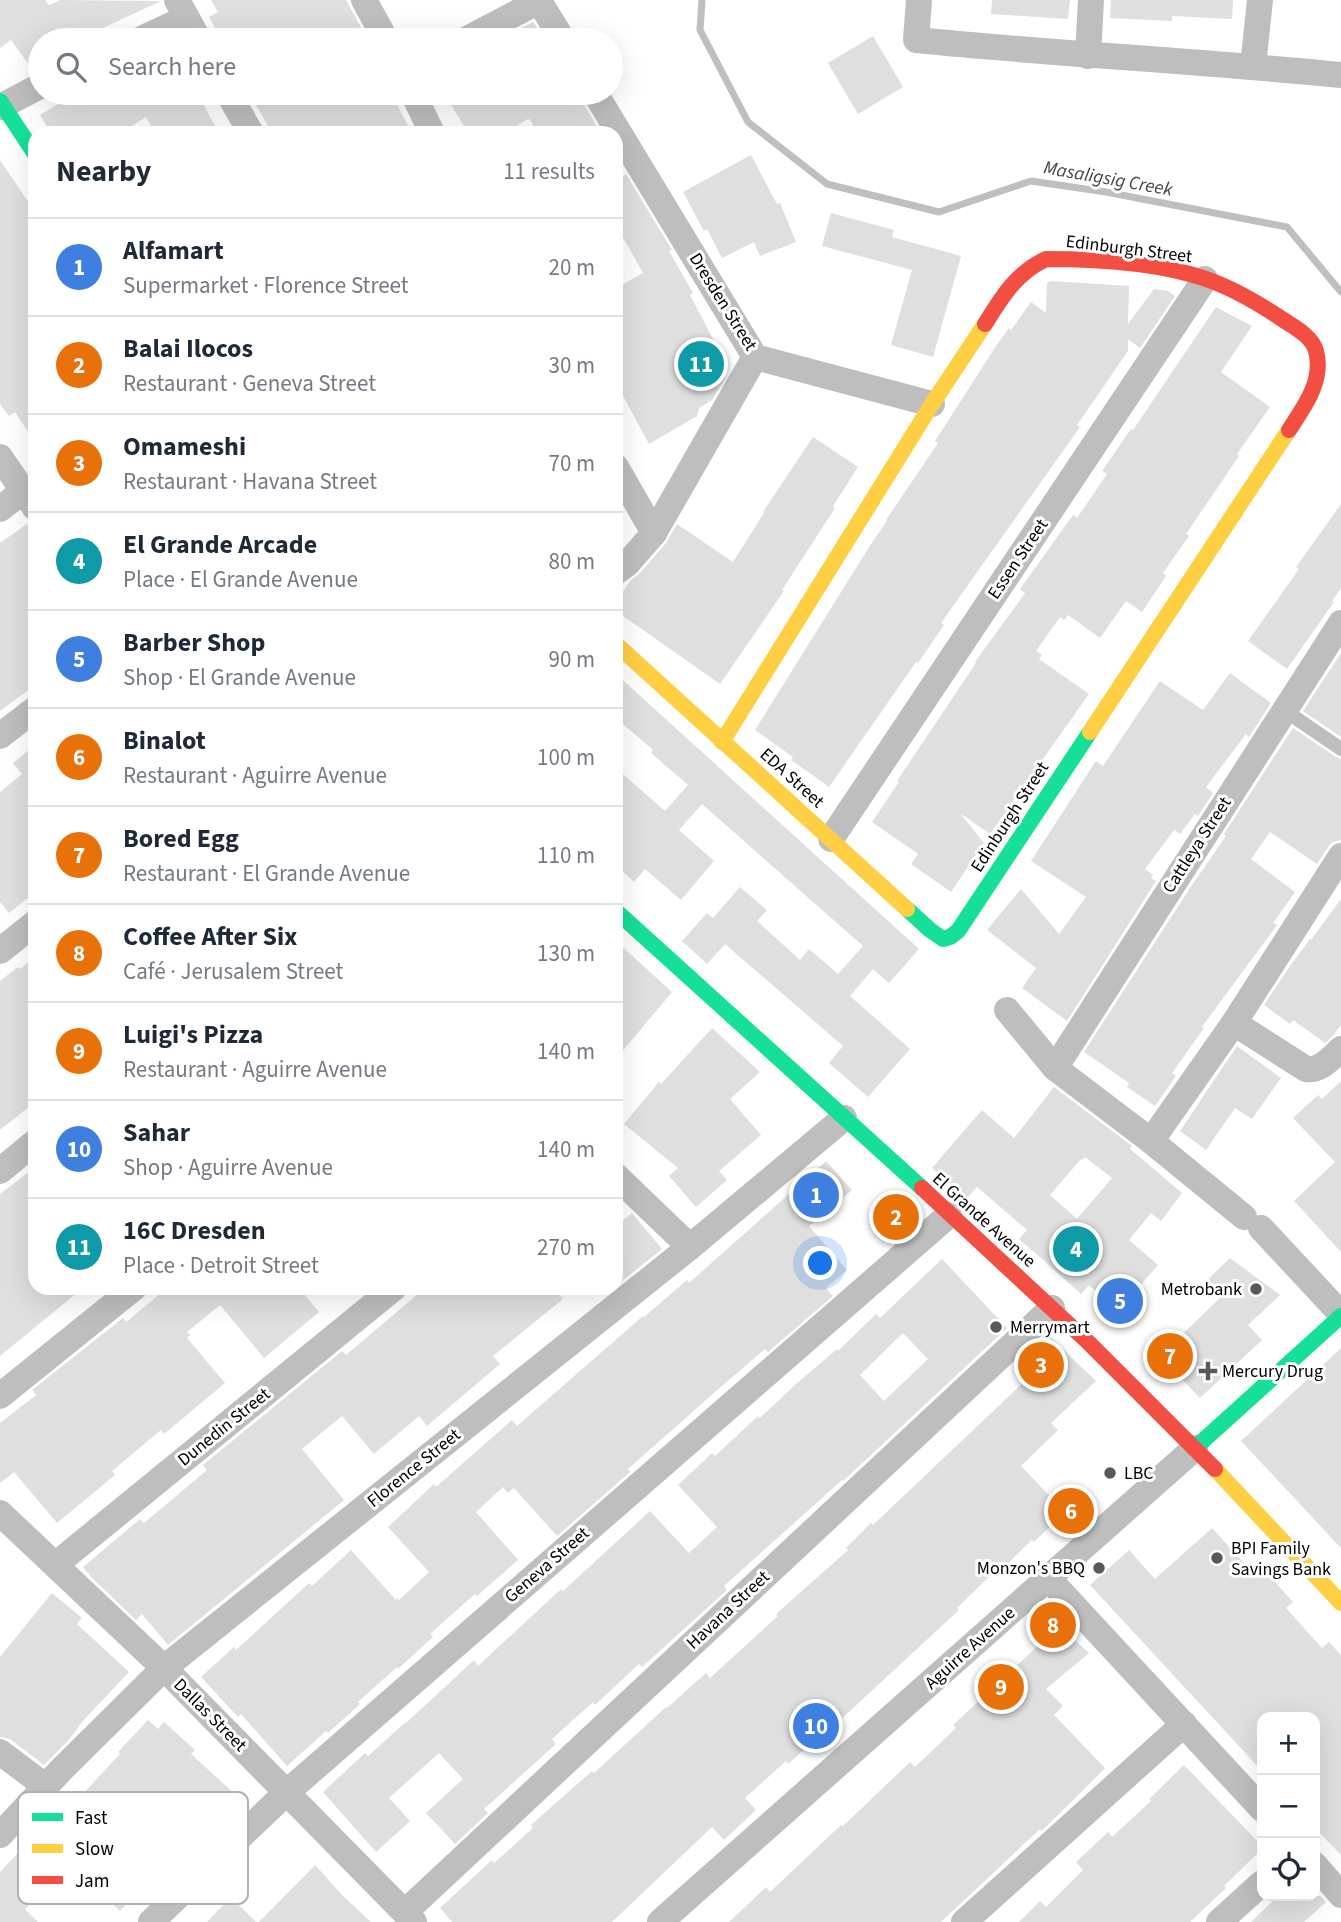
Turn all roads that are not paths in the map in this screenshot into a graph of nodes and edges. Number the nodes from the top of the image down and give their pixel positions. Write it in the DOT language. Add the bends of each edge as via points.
graph roads {
  1 [pos="364,0"];
  2 [pos="540,0"];
  3 [pos="919,0"];
  4 [pos="1091,0"];
  5 [pos="1260,0"];
  6 [pos="187,19"];
  7 [pos="166,28"];
  8 [pos="379,28"];
  9 [pos="488,28"];
  10 [pos="556,28"];
  11 [pos="1088,56"];
  12 [pos="1253,66"];
  13 [pos="1341,75"];
  14 [pos="28,92"];
  15 [pos="1,105"];
  16 [pos="235,105"];
  17 [pos="419,105"];
  18 [pos="602,105"];
  19 [pos="247,126"];
  20 [pos="429,126"];
  21 [pos="615,126"];
  22 [pos="623,139"];
  23 [pos="28,144"];
  24 [pos="1205,279"];
  25 [pos="755,356"];
  26 [pos="932,404"];
  27 [pos="0,457"];
  28 [pos="623,479"];
  29 [pos="28,498"];
  30 [pos="28,499"];
  31 [pos="0,509"];
  32 [pos="654,533"];
  33 [pos="623,567"];
  34 [pos="1341,623"];
  35 [pos="623,650"];
  36 [pos="1284,710"];
  37 [pos="28,714"];
  38 [pos="0,736"];
  39 [pos="722,742"];
  40 [pos="1341,750"];
  41 [pos="831,839"];
  42 [pos="1341,856"];
  43 [pos="623,917"];
  44 [pos="28,929"];
  45 [pos="943,939"];
  46 [pos="0,951"];
  47 [pos="1007,1010"];
  48 [pos="1234,1023"];
  49 [pos="1341,1049"];
  50 [pos="1055,1068"];
  51 [pos="844,1118"];
  52 [pos="1150,1141"];
  53 [pos="28,1148"];
  54 [pos="0,1171"];
  55 [pos="623,1183"];
  56 [pos="949,1215"];
  57 [pos="690,1247"];
  58 [pos="125,1295"];
  59 [pos="385,1295"];
  60 [pos="1052,1308"];
  61 [pos="1341,1315"];
  62 [pos="0,1396"];
  63 [pos="1195,1448"];
  64 [pos="0,1513"];
  65 [pos="55,1565"];
  66 [pos="1048,1578"];
  67 [pos="1341,1603"];
  68 [pos="164,1668"];
  69 [pos="1184,1724"];
  70 [pos="0,1752"];
  71 [pos="45,1786"];
  72 [pos="39,1792"];
  73 [pos="287,1792"];
  74 [pos="1257,1804"];
  75 [pos="18,1815"];
  76 [pos="248,1829"];
  77 [pos="0,1835"];
  78 [pos="1320,1871"];
  79 [pos="1257,1888"];
  80 [pos="1341,1895"];
  81 [pos="170,1904"];
  82 [pos="410,1917"];
  83 [pos="151,1922"];
  84 [pos="660,1922"];
  85 [pos="964,1922"];
  86 [pos="1219,1922"];
  1 -- 8 [label="street"];
  2 -- 9 [label="street"];
  2 -- 10 [label="street"];
  3 -- 11 [label="street" via="916,40"];
  4 -- 11 [label="street"];
  5 -- 12 [label="street"];
  6 -- 7 [label="street"];
  11 -- 12 [label="street"];
  12 -- 13 [label="street"];
  14 -- 15 [label="street"];
  15 -- 23 [label="street"];
  16 -- 19 [label="street"];
  17 -- 20 [label="street"];
  18 -- 21 [label="street, Dresden Street"];
  22 -- 25 [label="street, Dresden Street"];
  24 -- 26 [label="street, Edinburgh Street" via="1163,269 1058,259 1031,265 1008,288"];
  24 -- 41 [label="street, Essen Street"];
  24 -- 45 [label="street, Edinburgh Street" via="1277,315 1314,345 1318,362 1309,400 958,932"];
  25 -- 26 [label="street, Dresden Street"];
  25 -- 32 [label="street"];
  26 -- 39 [label="street, Edinburgh Street"];
  27 -- 29 [label="street"];
  28 -- 32 [label="street"];
  30 -- 31 [label="street"];
  32 -- 33 [label="street"];
  34 -- 36 [label="street, Cattleya Street"];
  35 -- 39 [label="street, EDA Street"];
  36 -- 40 [label="lane"];
  36 -- 50 [label="street, Cattleya Street"];
  37 -- 38 [label="street"];
  39 -- 41 [label="street, EDA Street"];
  41 -- 45 [label="street, EDA Street"];
  42 -- 48 [label="street"];
  43 -- 51 [label="street, El Grande Avenue"];
  44 -- 46 [label="street"];
  47 -- 50 [label="street"];
  48 -- 49 [label="street" via="1306,1069 1321,1067"];
  48 -- 52 [label="street"];
  50 -- 52 [label="street"];
  51 -- 56 [label="street, El Grande Avenue"];
  51 -- 57 [label="street, Florence Street"];
  52 -- 61 [label="street" via="1253,1223"];
  53 -- 54 [label="street"];
  55 -- 57 [label="street"];
  56 -- 60 [label="street, El Grande Avenue"];
  56 -- 73 [label="street, Geneva Street"];
  57 -- 68 [label="street, Florence Street"];
  58 -- 62 [label="street"];
  59 -- 65 [label="street, Dunedin Street"];
  60 -- 63 [label="street, El Grande Avenue"];
  60 -- 82 [label="street, Havana Street"];
  61 -- 63 [label="street, Aguirre Avenue"];
  63 -- 66 [label="street, Aguirre Avenue"];
  63 -- 67 [label="street, El Grande Avenue"];
  64 -- 65 [label="street, Dallas Street"];
  65 -- 68 [label="street, Dallas Street"];
  66 -- 69 [label="street"];
  66 -- 84 [label="street, Aguirre Avenue"];
  68 -- 71 [label="street, Florence Street"];
  68 -- 73 [label="street, Dallas Street"];
  69 -- 74 [label="street"];
  69 -- 85 [label="street"];
  70 -- 71 [label="street"];
  71 -- 72 [label="street, Florence Street"];
  73 -- 76 [label="street, Geneva Street"];
  73 -- 82 [label="street, Dallas Street"];
  75 -- 77 [label="street, Florence Street"];
  78 -- 80 [label="street"];
  79 -- 86 [label="street"];
  81 -- 83 [label="street, Geneva Street"];
}
